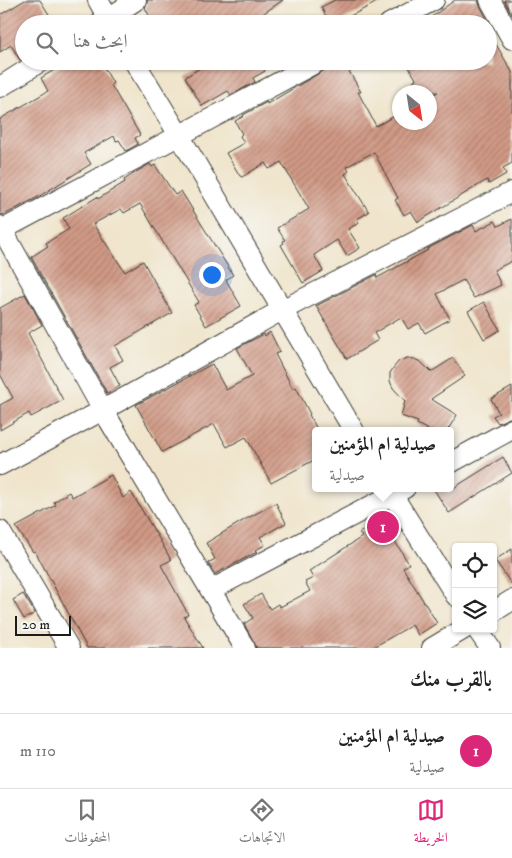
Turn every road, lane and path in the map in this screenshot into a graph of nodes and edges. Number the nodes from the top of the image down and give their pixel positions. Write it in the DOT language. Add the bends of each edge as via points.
graph roads {
  1 [pos="98,0"];
  2 [pos="136,0"];
  3 [pos="434,0"];
  4 [pos="490,0"];
  5 [pos="104,15"];
  6 [pos="116,15"];
  7 [pos="406,15"];
  8 [pos="512,39"];
  9 [pos="27,70"];
  10 [pos="139,70"];
  11 [pos="301,70"];
  12 [pos="0,87"];
  13 [pos="179,135"];
  14 [pos="512,192"];
  15 [pos="1,229"];
  16 [pos="282,310"];
  17 [pos="104,410"];
  18 [pos="352,427"];
  19 [pos="512,428"];
  20 [pos="454,461"];
  21 [pos="0,465"];
  22 [pos="393,492"];
  23 [pos="396,492"];
  24 [pos="0,531"];
  25 [pos="452,589"];
  26 [pos="211,590"];
  27 [pos="512,600"];
  28 [pos="497,609"];
  29 [pos="457,633"];
  30 [pos="480,633"];
  31 [pos="68,648"];
  32 [pos="244,648"];
  33 [pos="432,648"];
  34 [pos="490,648"];
  1 -- 5 [label="street"];
  2 -- 6 [label="street"];
  3 -- 7 [label="street"];
  4 -- 8 [label="street"];
  9 -- 12 [label="street"];
  10 -- 13 [label="street"];
  11 -- 13 [label="street"];
  13 -- 15 [label="street"];
  13 -- 16 [label="street"];
  14 -- 16 [label="street"];
  15 -- 17 [label="street"];
  16 -- 17 [label="street"];
  16 -- 18 [label="street"];
  17 -- 21 [label="street"];
  17 -- 26 [label="street"];
  19 -- 20 [label="street"];
  22 -- 26 [label="street"];
  23 -- 25 [label="street"];
  24 -- 31 [label="street"];
  26 -- 32 [label="street"];
  27 -- 28 [label="street"];
  29 -- 33 [label="street"];
  30 -- 34 [label="street"];
}
